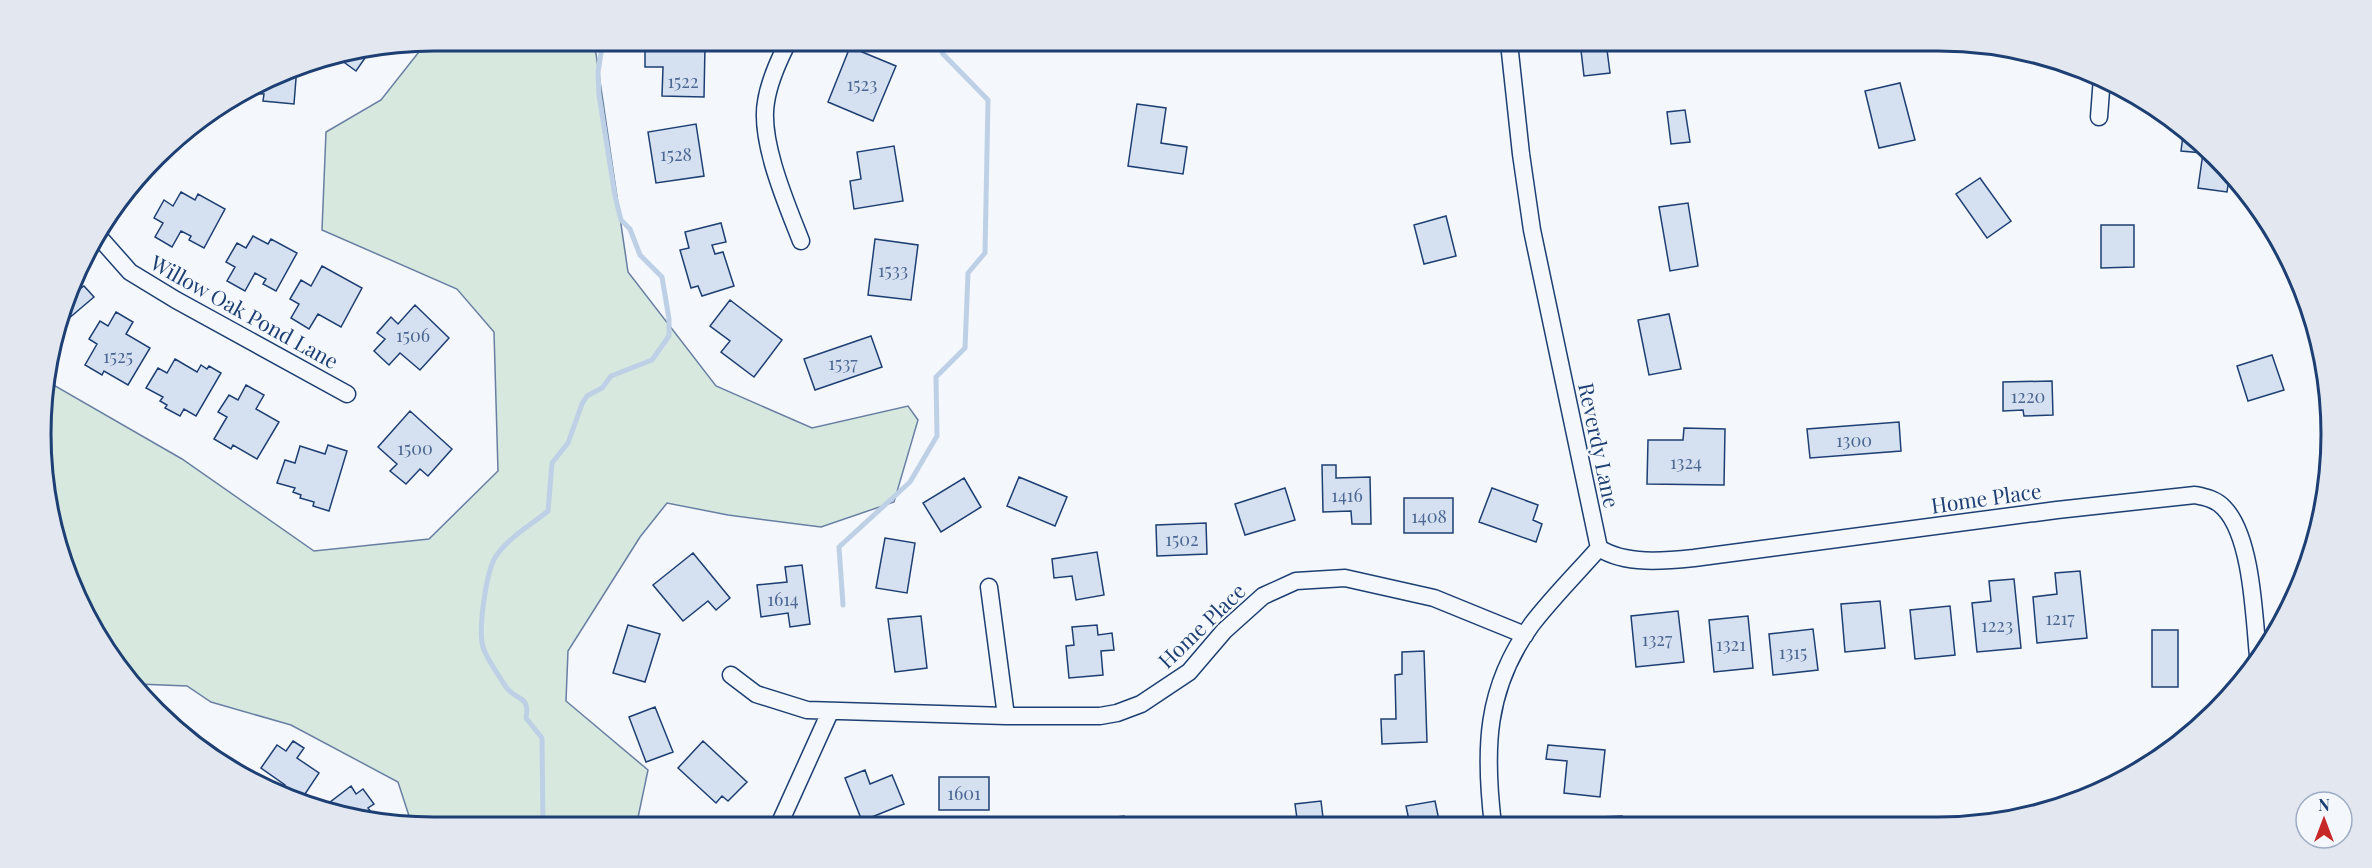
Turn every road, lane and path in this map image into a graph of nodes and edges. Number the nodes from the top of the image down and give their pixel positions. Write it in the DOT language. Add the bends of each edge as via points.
graph roads {
  1 [pos="784,51"];
  2 [pos="1510,51"];
  3 [pos="2101,87"];
  4 [pos="2099,117"];
  5 [pos="103,241"];
  6 [pos="801,241"];
  7 [pos="347,394"];
  8 [pos="1599,548"];
  9 [pos="989,587"];
  10 [pos="1525,635"];
  11 [pos="2257,646"];
  12 [pos="731,675"];
  13 [pos="830,712"];
  14 [pos="1006,716"];
  15 [pos="783,817"];
  16 [pos="1492,817"];
  1 -- 6 [label="street" via="765,104 766,133"];
  2 -- 8 [label="street, Reverdy Lane" via="1532,230"];
  3 -- 4 [label="street"];
  5 -- 7 [label="street, Willow Oak Pond Lane" via="130,272"];
  8 -- 10 [label="street"];
  8 -- 11 [label="street, Home Place" via="1641,560 1694,558 2195,495 2224,508 2241,537"];
  9 -- 14 [label="street"];
  10 -- 14 [label="street, Home Place" via="1434,597 1346,578 1296,581 1263,596 1224,631 1189,672 1141,704 1100,716"];
  10 -- 16 [label="street" via="1500,684 1490,718"];
  12 -- 13 [label="street, Home Place" via="756,694 791,706"];
  13 -- 14 [label="street, Home Place"];
  13 -- 15 [label="street"];
}
